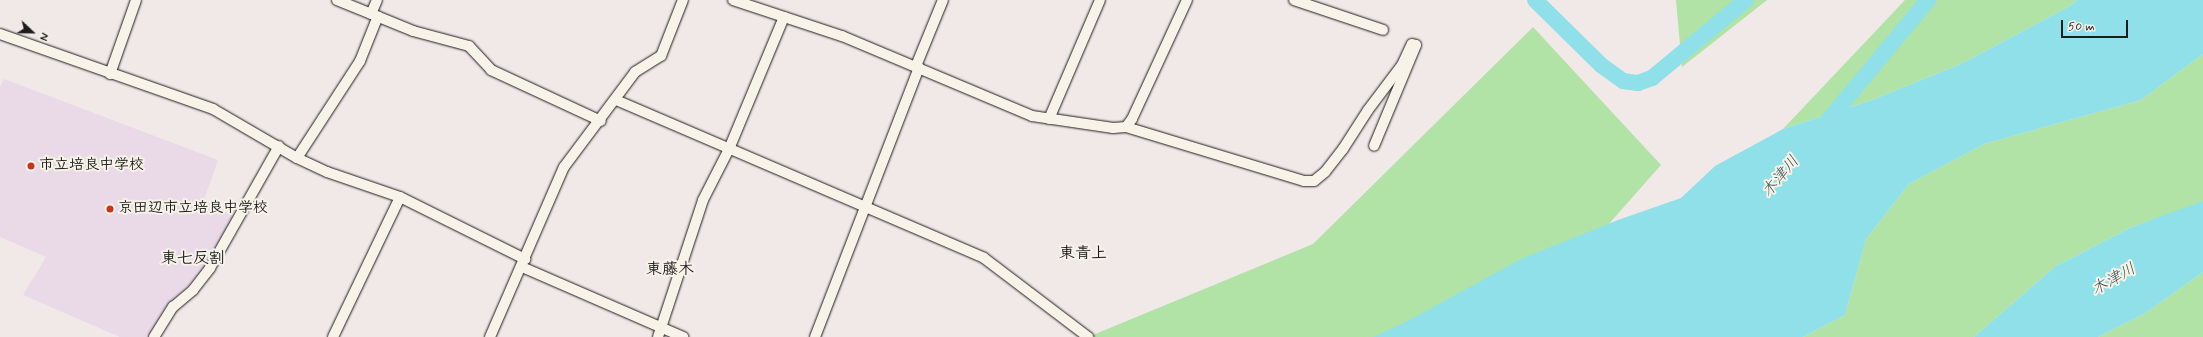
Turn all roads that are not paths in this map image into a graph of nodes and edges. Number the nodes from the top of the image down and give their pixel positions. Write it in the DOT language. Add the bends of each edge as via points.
graph roads {
  1 [pos="136,0"];
  2 [pos="337,0"];
  3 [pos="377,0"];
  4 [pos="684,0"];
  5 [pos="733,0"];
  6 [pos="943,0"];
  7 [pos="1100,0"];
  8 [pos="1187,0"];
  9 [pos="1294,0"];
  10 [pos="374,15"];
  11 [pos="784,17"];
  12 [pos="1383,30"];
  13 [pos="0,34"];
  14 [pos="918,67"];
  15 [pos="110,74"];
  16 [pos="616,100"];
  17 [pos="1049,119"];
  18 [pos="601,121"];
  19 [pos="1126,127"];
  20 [pos="279,146"];
  21 [pos="1374,146"];
  22 [pos="728,149"];
  23 [pos="297,158"];
  24 [pos="400,197"];
  25 [pos="866,207"];
  26 [pos="524,263"];
  27 [pos="659,333"];
  28 [pos="154,337"];
  29 [pos="333,337"];
  30 [pos="490,337"];
  31 [pos="683,337"];
  32 [pos="815,337"];
  33 [pos="1088,337"];
  1 -- 15 [label="street"];
  2 -- 10 [label="street"];
  3 -- 10 [label="street"];
  4 -- 16 [label="street" via="661,56 635,72"];
  5 -- 11 [label="street"];
  6 -- 14 [label="street"];
  7 -- 17 [label="street"];
  8 -- 19 [label="street" via="1160,61"];
  9 -- 12 [label="street"];
  10 -- 18 [label="street" via="413,31 469,46 491,70"];
  10 -- 23 [label="street" via="360,61"];
  11 -- 14 [label="street" via="842,36"];
  11 -- 22 [label="street"];
  13 -- 15 [label="street"];
  14 -- 17 [label="street" via="1032,116"];
  14 -- 25 [label="street"];
  15 -- 20 [label="street" via="213,109"];
  16 -- 18 [label="street"];
  16 -- 22 [label="street"];
  17 -- 19 [label="street" via="1113,128"];
  18 -- 26 [label="street" via="564,167"];
  19 -- 21 [label="street" via="1304,181 1314,181 1325,172 1343,149 1402,65 1412,44 1416,45"];
  20 -- 23 [label="street"];
  20 -- 28 [label="street" via="210,268 193,290 173,307"];
  22 -- 25 [label="street"];
  22 -- 27 [label="street" via="703,200"];
  23 -- 24 [label="street" via="328,172"];
  24 -- 26 [label="street"];
  24 -- 29 [label="street"];
  25 -- 32 [label="street"];
  25 -- 33 [label="street" via="984,258"];
  26 -- 27 [label="street"];
  26 -- 30 [label="street"];
  27 -- 31 [label="street"];
}
